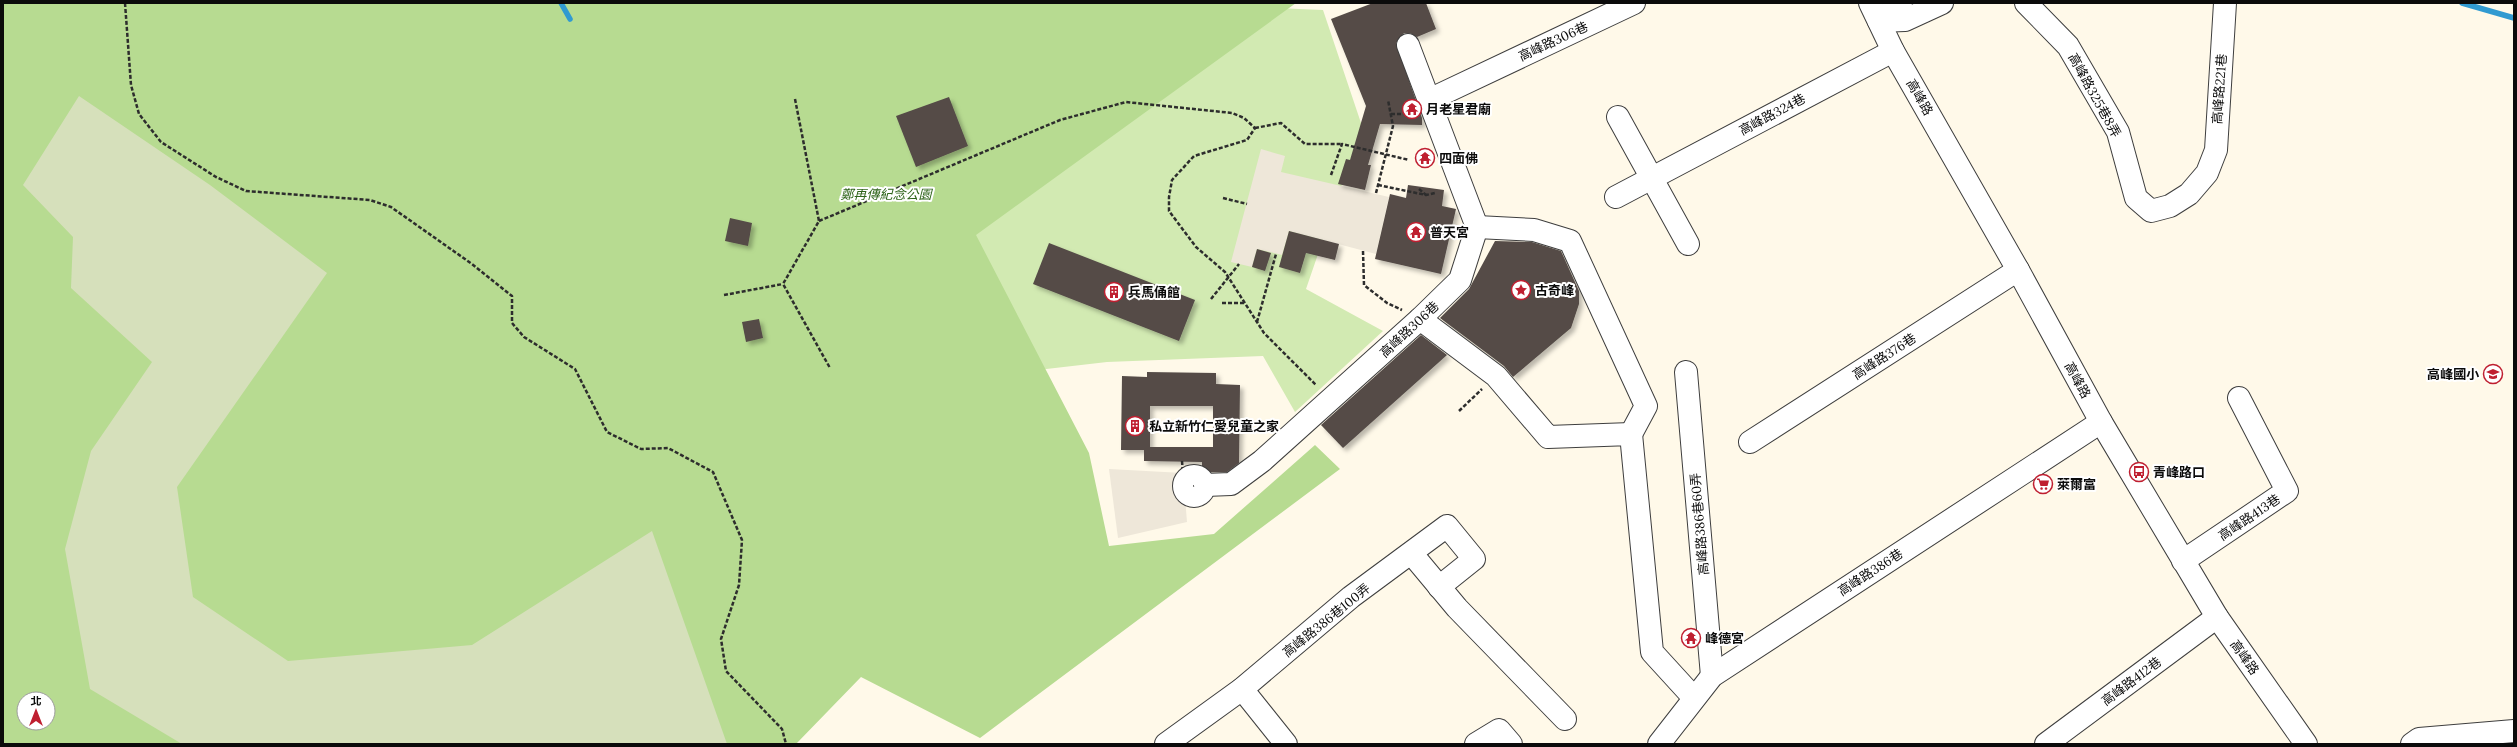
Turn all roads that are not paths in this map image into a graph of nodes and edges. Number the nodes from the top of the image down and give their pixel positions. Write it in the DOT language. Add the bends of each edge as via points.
graph roads {
  1 [pos="1634,3"];
  2 [pos="1901,3"];
  3 [pos="1942,3"];
  4 [pos="2225,3"];
  5 [pos="2027,5"];
  6 [pos="1875,12"];
  7 [pos="1408,45"];
  8 [pos="1893,50"];
  9 [pos="1429,100"];
  10 [pos="1618,117"];
  11 [pos="2207,173"];
  12 [pos="1652,178"];
  13 [pos="1616,197"];
  14 [pos="1477,228"];
  15 [pos="1688,244"];
  16 [pos="2018,270"];
  17 [pos="1420,319"];
  18 [pos="1686,372"];
  19 [pos="2239,398"];
  20 [pos="2101,422"];
  21 [pos="1631,434"];
  22 [pos="1750,442"];
  23 [pos="1194,486"];
  24 [pos="1412,554"];
  25 [pos="2183,561"];
  26 [pos="1439,587"];
  27 [pos="2217,617"];
  28 [pos="1712,676"];
  29 [pos="1242,689"];
  30 [pos="1694,698"];
  31 [pos="1565,719"];
  32 [pos="2514,731"];
  33 [pos="2300,742"];
  34 [pos="1166,744"];
  35 [pos="1286,744"];
  36 [pos="1476,744"];
  37 [pos="1511,744"];
  38 [pos="1659,744"];
  39 [pos="2046,744"];
  40 [pos="2412,744"];
  1 -- 9 [label="street, 高峰路306巷"];
  2 -- 6 [label="street"];
  3 -- 6 [label="street" via="1905,20"];
  4 -- 11 [label="street, 高峰路221巷" via="2216,150"];
  5 -- 11 [label="street, 高峰路325巷8弄" via="2068,46 2118,132 2136,198 2151,211 2170,206 2189,194"];
  6 -- 8 [label="street, 高峰路"];
  7 -- 9 [label="street"];
  8 -- 12 [label="street, 高峰路324巷"];
  8 -- 16 [label="street, 高峰路"];
  9 -- 14 [label="street"];
  10 -- 12 [label="street"];
  12 -- 13 [label="street, 高峰路324巷"];
  12 -- 15 [label="street"];
  14 -- 17 [label="street, 高峰路306巷" via="1460,280"];
  14 -- 21 [label="street" via="1534,230 1570,241 1646,406"];
  16 -- 20 [label="street, 高峰路"];
  16 -- 22 [label="street, 高峰路376巷"];
  17 -- 21 [label="street" via="1496,376 1548,437"];
  17 -- 23 [label="street, 高峰路306巷" via="1262,461 1232,484"];
  18 -- 28 [label="street, 高峰路386巷60弄"];
  19 -- 25 [label="street, 高峰路413巷" via="2287,491"];
  20 -- 25 [label="street, 高峰路"];
  20 -- 28 [label="street, 高峰路386巷"];
  21 -- 30 [label="street" via="1652,652"];
  24 -- 26 [label="street"];
  24 -- 26 [label="street, 高峰路386巷100弄" via="1447,526 1474,559"];
  24 -- 29 [label="street, 高峰路386巷100弄" via="1351,597"];
  25 -- 27 [label="street, 高峰路"];
  26 -- 31 [label="street"];
  27 -- 33 [label="street, 高峰路"];
  27 -- 39 [label="street, 高峰路412巷"];
  28 -- 30 [label="street, 高峰路386巷"];
  29 -- 34 [label="street, 高峰路386巷100弄"];
  29 -- 35 [label="street"];
  30 -- 38 [label="street, 高峰路386巷"];
  32 -- 40 [label="street" via="2419,740"];
  36 -- 37 [label="street" via="1499,730"];
}
